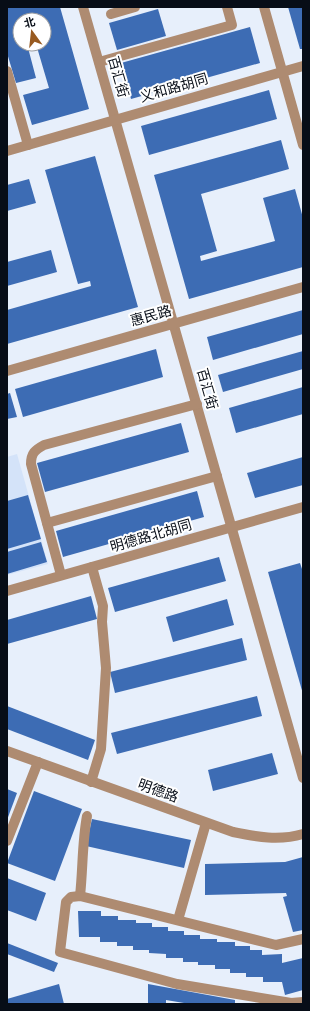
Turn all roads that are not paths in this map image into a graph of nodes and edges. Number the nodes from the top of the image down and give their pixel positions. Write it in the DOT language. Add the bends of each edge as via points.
graph roads {
  1 [pos="84,7"];
  2 [pos="135,7"];
  3 [pos="227,7"];
  4 [pos="264,7"];
  5 [pos="111,14"];
  6 [pos="100,62"];
  7 [pos="303,66"];
  8 [pos="7,71"];
  9 [pos="282,72"];
  10 [pos="116,120"];
  11 [pos="28,145"];
  12 [pos="303,145"];
  13 [pos="7,151"];
  14 [pos="303,287"];
  15 [pos="175,324"];
  16 [pos="7,371"];
  17 [pos="197,404"];
  18 [pos="217,476"];
  19 [pos="303,508"];
  20 [pos="47,523"];
  21 [pos="232,528"];
  22 [pos="92,567"];
  23 [pos="61,575"];
  24 [pos="7,591"];
  25 [pos="7,751"];
  26 [pos="38,762"];
  27 [pos="303,778"];
  28 [pos="91,782"];
  29 [pos="87,816"];
  30 [pos="206,822"];
  31 [pos="303,834"];
  32 [pos="7,841"];
  33 [pos="80,896"];
  34 [pos="178,920"];
  35 [pos="303,939"];
  36 [pos="303,1002"];
  37 [pos="290,1004"];
  1 -- 6 [label="street, 百汇街"];
  2 -- 5 [label="street"];
  3 -- 6 [label="street" via="232,25"];
  4 -- 9 [label="street"];
  6 -- 10 [label="street, 百汇街"];
  7 -- 9 [label="street, 义和路胡同"];
  8 -- 11 [label="street"];
  9 -- 10 [label="street, 义和路胡同"];
  9 -- 12 [label="street"];
  10 -- 11 [label="street, 义和路胡同"];
  10 -- 15 [label="street, 百汇街"];
  11 -- 13 [label="street, 义和路胡同"];
  14 -- 15 [label="street, 惠民路"];
  15 -- 16 [label="street, 惠民路"];
  15 -- 17 [label="street, 百汇街"];
  17 -- 18 [label="street, 百汇街"];
  17 -- 20 [label="street" via="35,449 31,456 31,464"];
  18 -- 20 [label="street"];
  18 -- 21 [label="street, 百汇街"];
  19 -- 21 [label="street, 明德路北胡同"];
  20 -- 23 [label="street"];
  21 -- 22 [label="street, 明德路北胡同"];
  21 -- 27 [label="street, 百汇街"];
  22 -- 23 [label="street, 明德路北胡同"];
  22 -- 28 [label="street" via="103,606 106,668 101,749"];
  23 -- 24 [label="street, 明德路北胡同"];
  25 -- 26 [label="street, 明德路"];
  26 -- 28 [label="street, 明德路"];
  26 -- 32 [label="street"];
  28 -- 30 [label="street, 明德路"];
  29 -- 33 [label="street" via="82,842 84,860"];
  30 -- 31 [label="street, 明德路" via="233,832 258,837 276,838"];
  30 -- 34 [label="street"];
  33 -- 34 [label="street"];
  33 -- 37 [label="street" via="71,897 66,902 60,952 178,984"];
  34 -- 35 [label="street" via="276,945"];
  36 -- 37 [label="street"];
}
